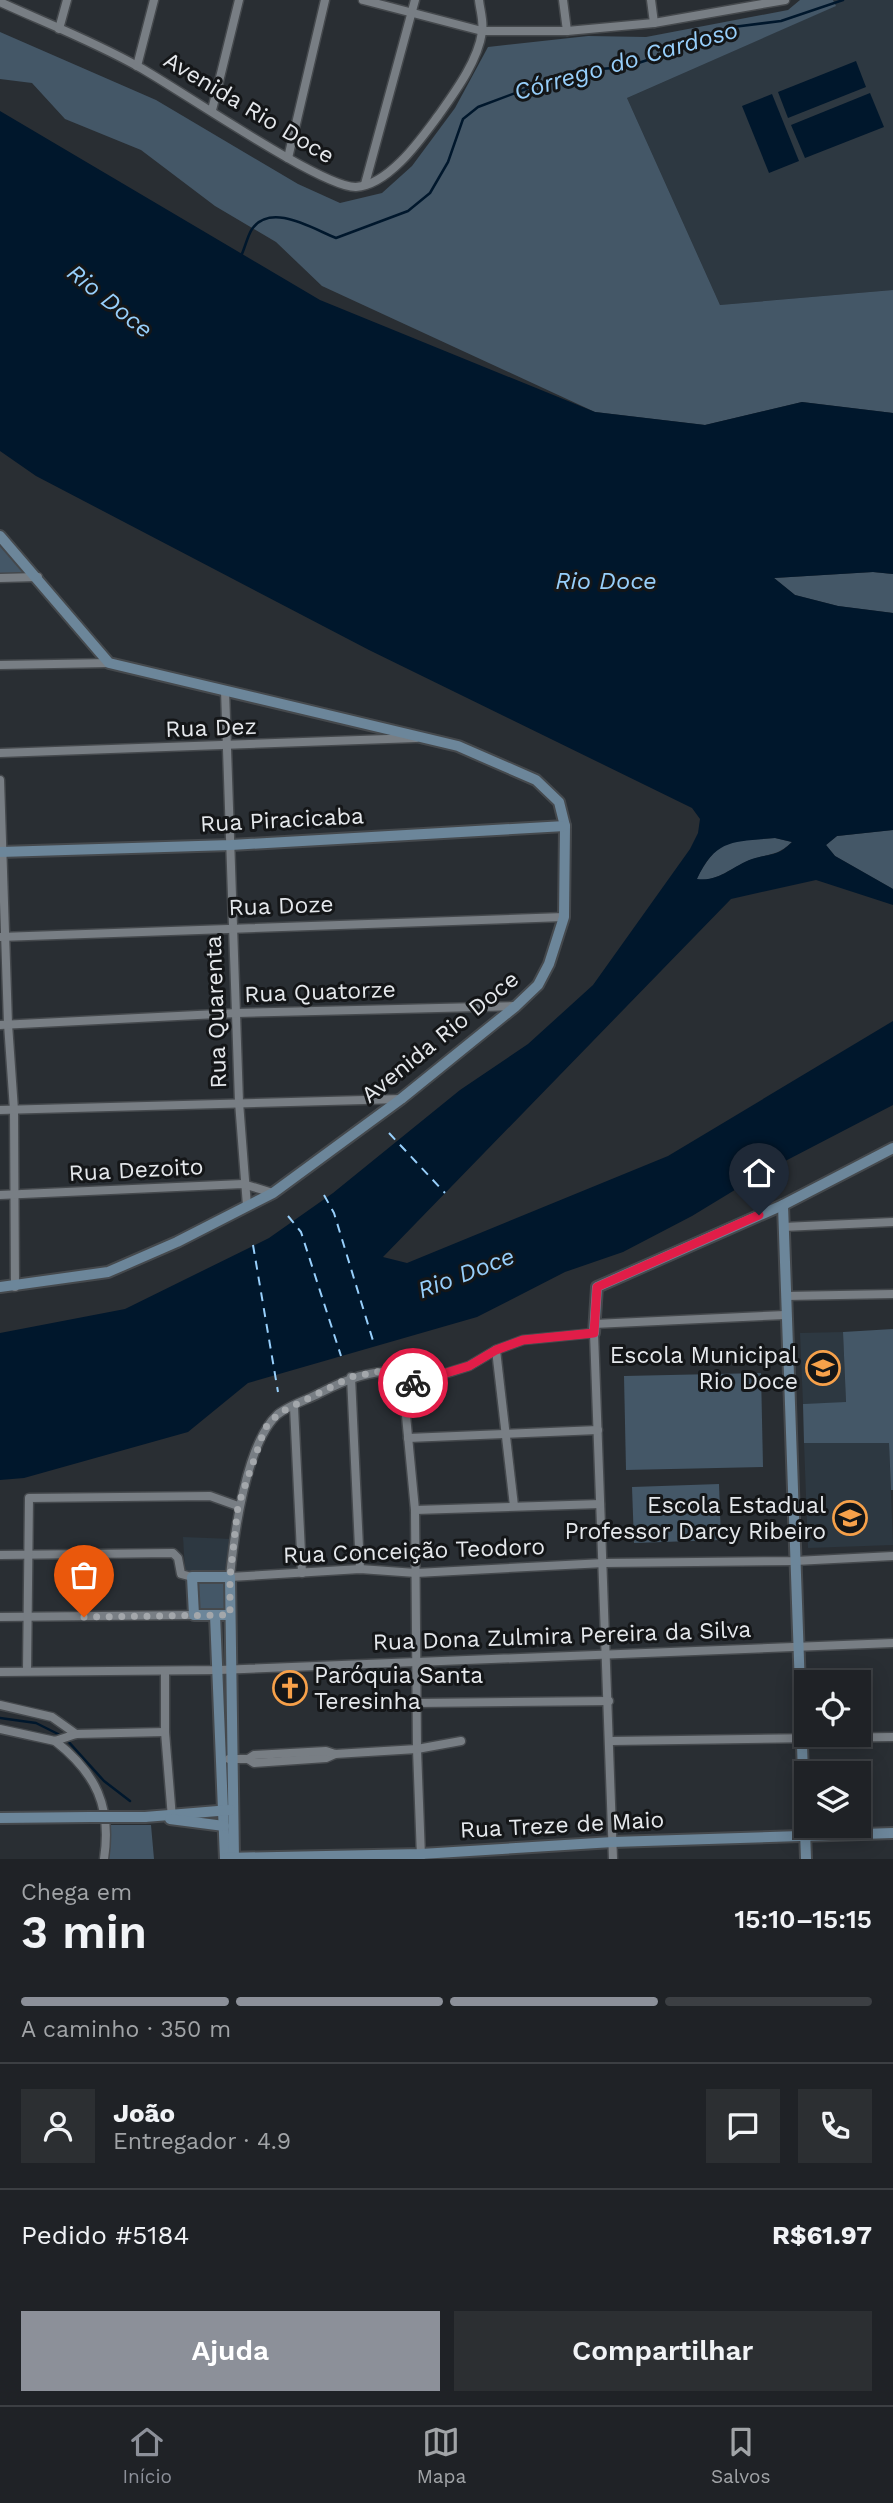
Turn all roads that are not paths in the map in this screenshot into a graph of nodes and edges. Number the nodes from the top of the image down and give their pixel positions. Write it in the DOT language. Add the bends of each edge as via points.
graph roads {
  1 [pos="67,0"];
  2 [pos="154,0"];
  3 [pos="239,0"];
  4 [pos="325,0"];
  5 [pos="363,0"];
  6 [pos="415,0"];
  7 [pos="479,0"];
  8 [pos="563,0"];
  9 [pos="651,0"];
  10 [pos="732,0"];
  11 [pos="785,0"];
  12 [pos="0,2"];
  13 [pos="411,12"];
  14 [pos="734,12"];
  15 [pos="654,23"];
  16 [pos="59,29"];
  17 [pos="482,31"];
  18 [pos="567,31"];
  19 [pos="137,66"];
  20 [pos="212,110"];
  21 [pos="288,158"];
  22 [pos="365,184"];
  23 [pos="0,536"];
  24 [pos="38,577"];
  25 [pos="0,578"];
  26 [pos="109,663"];
  27 [pos="0,665"];
  28 [pos="225,690"];
  29 [pos="422,738"];
  30 [pos="228,747"];
  31 [pos="0,753"];
  32 [pos="0,780"];
  33 [pos="565,826"];
  34 [pos="231,845"];
  35 [pos="2,852"];
  36 [pos="564,917"];
  37 [pos="232,927"];
  38 [pos="2,937"];
  39 [pos="516,1006"];
  40 [pos="237,1013"];
  41 [pos="4,1024"];
  42 [pos="401,1099"];
  43 [pos="239,1102"];
  44 [pos="0,1110"];
  45 [pos="14,1110"];
  46 [pos="893,1148"];
  47 [pos="243,1184"];
  48 [pos="273,1193"];
  49 [pos="0,1195"];
  50 [pos="16,1195"];
  51 [pos="783,1205"];
  52 [pos="247,1206"];
  53 [pos="893,1222"];
  54 [pos="783,1227"];
  55 [pos="0,1287"];
  56 [pos="15,1287"];
  57 [pos="893,1294"];
  58 [pos="786,1296"];
  59 [pos="785,1315"];
  60 [pos="594,1328"];
  61 [pos="496,1350"];
  62 [pos="401,1371"];
  63 [pos="412,1372"];
  64 [pos="440,1374"];
  65 [pos="351,1377"];
  66 [pos="406,1384"];
  67 [pos="295,1407"];
  68 [pos="598,1430"];
  69 [pos="504,1432"];
  70 [pos="408,1437"];
  71 [pos="600,1504"];
  72 [pos="238,1506"];
  73 [pos="514,1507"];
  74 [pos="415,1510"];
  75 [pos="0,1555"];
  76 [pos="27,1555"];
  77 [pos="893,1556"];
  78 [pos="795,1561"];
  79 [pos="604,1563"];
  80 [pos="360,1569"];
  81 [pos="302,1573"];
  82 [pos="416,1573"];
  83 [pos="192,1577"];
  84 [pos="230,1577"];
  85 [pos="194,1615"];
  86 [pos="215,1615"];
  87 [pos="230,1615"];
  88 [pos="0,1617"];
  89 [pos="29,1618"];
  90 [pos="893,1643"];
  91 [pos="799,1648"];
  92 [pos="605,1654"];
  93 [pos="415,1660"];
  94 [pos="232,1669"];
  95 [pos="219,1670"];
  96 [pos="800,1670"];
  97 [pos="0,1671"];
  98 [pos="27,1671"];
  99 [pos="165,1671"];
  100 [pos="609,1701"];
  101 [pos="417,1703"];
  102 [pos="0,1705"];
  103 [pos="0,1729"];
  104 [pos="165,1732"];
  105 [pos="76,1734"];
  106 [pos="794,1737"];
  107 [pos="871,1737"];
  108 [pos="893,1737"];
  109 [pos="55,1741"];
  110 [pos="461,1741"];
  111 [pos="612,1741"];
  112 [pos="417,1749"];
  113 [pos="221,1759"];
  114 [pos="234,1759"];
  115 [pos="228,1811"];
  116 [pos="168,1817"];
  117 [pos="0,1818"];
  118 [pos="224,1826"];
  119 [pos="893,1833"];
  120 [pos="871,1834"];
  121 [pos="794,1836"];
  122 [pos="806,1838"];
  123 [pos="612,1842"];
  124 [pos="421,1856"];
  125 [pos="230,1858"];
  126 [pos="104,1859"];
  127 [pos="613,1859"];
  128 [pos="806,1859"];
  1 -- 16 [label="street"];
  2 -- 19 [label="street"];
  3 -- 20 [label="street"];
  4 -- 21 [label="street"];
  5 -- 13 [label="street"];
  6 -- 13 [label="street"];
  7 -- 17 [label="street"];
  8 -- 18 [label="street"];
  9 -- 15 [label="street"];
  10 -- 14 [label="street"];
  11 -- 14 [label="street"];
  12 -- 16 [label="street, Avenida Rio Doce"];
  13 -- 17 [label="street"];
  13 -- 22 [label="street"];
  14 -- 15 [label="street"];
  15 -- 18 [label="street"];
  16 -- 19 [label="street, Avenida Rio Doce"];
  17 -- 18 [label="street"];
  17 -- 22 [label="street" via="474,58 416,147 385,174"];
  19 -- 20 [label="street, Avenida Rio Doce"];
  20 -- 21 [label="street, Avenida Rio Doce"];
  21 -- 22 [label="street, Avenida Rio Doce" via="330,181 356,187"];
  23 -- 24 [label="street"];
  24 -- 25 [label="street"];
  24 -- 26 [label="street"];
  26 -- 27 [label="street"];
  26 -- 28 [label="street, Avenida Rio Doce"];
  28 -- 29 [label="street, Avenida Rio Doce"];
  28 -- 30 [label="street, Rua Quarenta"];
  29 -- 30 [label="street, Rua Dez"];
  29 -- 33 [label="street, Avenida Rio Doce" via="458,746 537,780 559,802"];
  30 -- 31 [label="street, Rua Dez"];
  30 -- 34 [label="street, Rua Quarenta"];
  32 -- 35 [label="street"];
  33 -- 34 [label="street, Rua Piracicaba"];
  33 -- 36 [label="street, Avenida Rio Doce"];
  34 -- 35 [label="street, Rua Piracicaba"];
  34 -- 37 [label="street, Rua Quarenta"];
  35 -- 38 [label="street"];
  36 -- 37 [label="street, Rua Doze"];
  36 -- 39 [label="street, Avenida Rio Doce" via="538,985"];
  37 -- 38 [label="street, Rua Doze"];
  37 -- 40 [label="street, Rua Quarenta"];
  38 -- 41 [label="street"];
  39 -- 40 [label="street, Rua Quatorze"];
  39 -- 42 [label="street, Avenida Rio Doce"];
  40 -- 41 [label="street, Rua Quatorze"];
  40 -- 43 [label="street, Rua Quarenta"];
  41 -- 45 [label="street"];
  42 -- 43 [label="street"];
  42 -- 48 [label="street, Avenida Rio Doce"];
  43 -- 45 [label="street"];
  43 -- 47 [label="street, Rua Quarenta"];
  44 -- 45 [label="street"];
  45 -- 50 [label="street"];
  46 -- 51 [label="street"];
  47 -- 48 [label="street, Rua Dezoito"];
  47 -- 50 [label="street, Rua Dezoito"];
  47 -- 52 [label="street, Rua Quarenta"];
  48 -- 52 [label="street, Avenida Rio Doce"];
  49 -- 50 [label="street, Rua Dezoito"];
  50 -- 56 [label="street"];
  51 -- 54 [label="street"];
  51 -- 60 [label="street" via="597,1287"];
  52 -- 56 [label="street, Avenida Rio Doce" via="108,1272"];
  53 -- 54 [label="street"];
  54 -- 58 [label="street"];
  55 -- 56 [label="street, Avenida Rio Doce"];
  57 -- 58 [label="street"];
  58 -- 59 [label="street"];
  59 -- 60 [label="street"];
  59 -- 78 [label="street"];
  60 -- 61 [label="street" via="523,1340"];
  60 -- 68 [label="street"];
  61 -- 64 [label="street" via="469,1366"];
  61 -- 69 [label="street"];
  62 -- 63 [label="street"];
  62 -- 65 [label="street"];
  62 -- 66 [label="street" via="399,1380"];
  63 -- 64 [label="street"];
  63 -- 66 [label="street" via="413,1381"];
  64 -- 66 [label="street"];
  65 -- 67 [label="street"];
  65 -- 80 [label="street"];
  66 -- 70 [label="street"];
  67 -- 72 [label="street" via="279,1413 265,1428"];
  67 -- 81 [label="street"];
  68 -- 69 [label="street"];
  68 -- 71 [label="street"];
  69 -- 70 [label="street"];
  69 -- 73 [label="street"];
  70 -- 74 [label="street"];
  71 -- 73 [label="street"];
  71 -- 79 [label="street"];
  72 -- 76 [label="street" via="210,1496 29,1498"];
  72 -- 84 [label="street"];
  73 -- 74 [label="street"];
  74 -- 82 [label="street"];
  75 -- 76 [label="street"];
  76 -- 83 [label="street" via="173,1553 181,1574"];
  76 -- 89 [label="street"];
  77 -- 78 [label="street, Rua Conceição Teodoro"];
  78 -- 79 [label="street, Rua Conceição Teodoro"];
  78 -- 91 [label="street"];
  79 -- 82 [label="street, Rua Conceição Teodoro"];
  79 -- 92 [label="street"];
  80 -- 81 [label="street, Rua Conceição Teodoro"];
  80 -- 82 [label="street, Rua Conceição Teodoro"];
  81 -- 84 [label="street, Rua Conceição Teodoro"];
  82 -- 93 [label="street"];
  83 -- 84 [label="street"];
  83 -- 85 [label="street"];
  84 -- 87 [label="street"];
  85 -- 86 [label="street"];
  85 -- 89 [label="street"];
  86 -- 87 [label="street"];
  86 -- 95 [label="street"];
  87 -- 94 [label="street"];
  88 -- 89 [label="street"];
  89 -- 98 [label="street"];
  90 -- 91 [label="street, Rua Dona Zulmira Pereira da Silva"];
  91 -- 92 [label="street, Rua Dona Zulmira Pereira da Silva"];
  91 -- 96 [label="street"];
  92 -- 93 [label="street, Rua Dona Zulmira Pereira da Silva"];
  92 -- 100 [label="street"];
  93 -- 94 [label="street, Rua Dona Zulmira Pereira da Silva"];
  93 -- 101 [label="street"];
  94 -- 95 [label="street, Rua Dona Zulmira Pereira da Silva"];
  94 -- 114 [label="street"];
  95 -- 99 [label="street, Rua Dona Zulmira Pereira da Silva"];
  95 -- 113 [label="street"];
  97 -- 98 [label="street, Rua Dona Zulmira Pereira da Silva"];
  98 -- 99 [label="street, Rua Dona Zulmira Pereira da Silva"];
  99 -- 104 [label="street"];
  100 -- 101 [label="street"];
  100 -- 111 [label="street"];
  101 -- 112 [label="street"];
  102 -- 105 [label="street" via="52,1717"];
  103 -- 109 [label="street"];
  104 -- 105 [label="street"];
  104 -- 116 [label="street"];
  105 -- 109 [label="street"];
  106 -- 111 [label="street"];
  107 -- 108 [label="street"];
  109 -- 126 [label="street" via="77,1758 100,1797 105,1813"];
  110 -- 112 [label="street"];
  111 -- 123 [label="street"];
  112 -- 114 [label="street" via="254,1763"];
  112 -- 124 [label="street"];
  113 -- 114 [label="street"];
  113 -- 115 [label="street"];
  114 -- 115 [label="street"];
  115 -- 116 [label="street"];
  115 -- 118 [label="street"];
  115 -- 125 [label="street"];
  116 -- 117 [label="street, bridge"];
  116 -- 118 [label="street"];
  118 -- 125 [label="street"];
  119 -- 120 [label="street, Rua Treze de Maio"];
  121 -- 123 [label="street, Rua Treze de Maio"];
  122 -- 128 [label="street"];
  123 -- 124 [label="street, Rua Treze de Maio"];
  123 -- 127 [label="street"];
  124 -- 125 [label="street, Rua Treze de Maio"];
}
